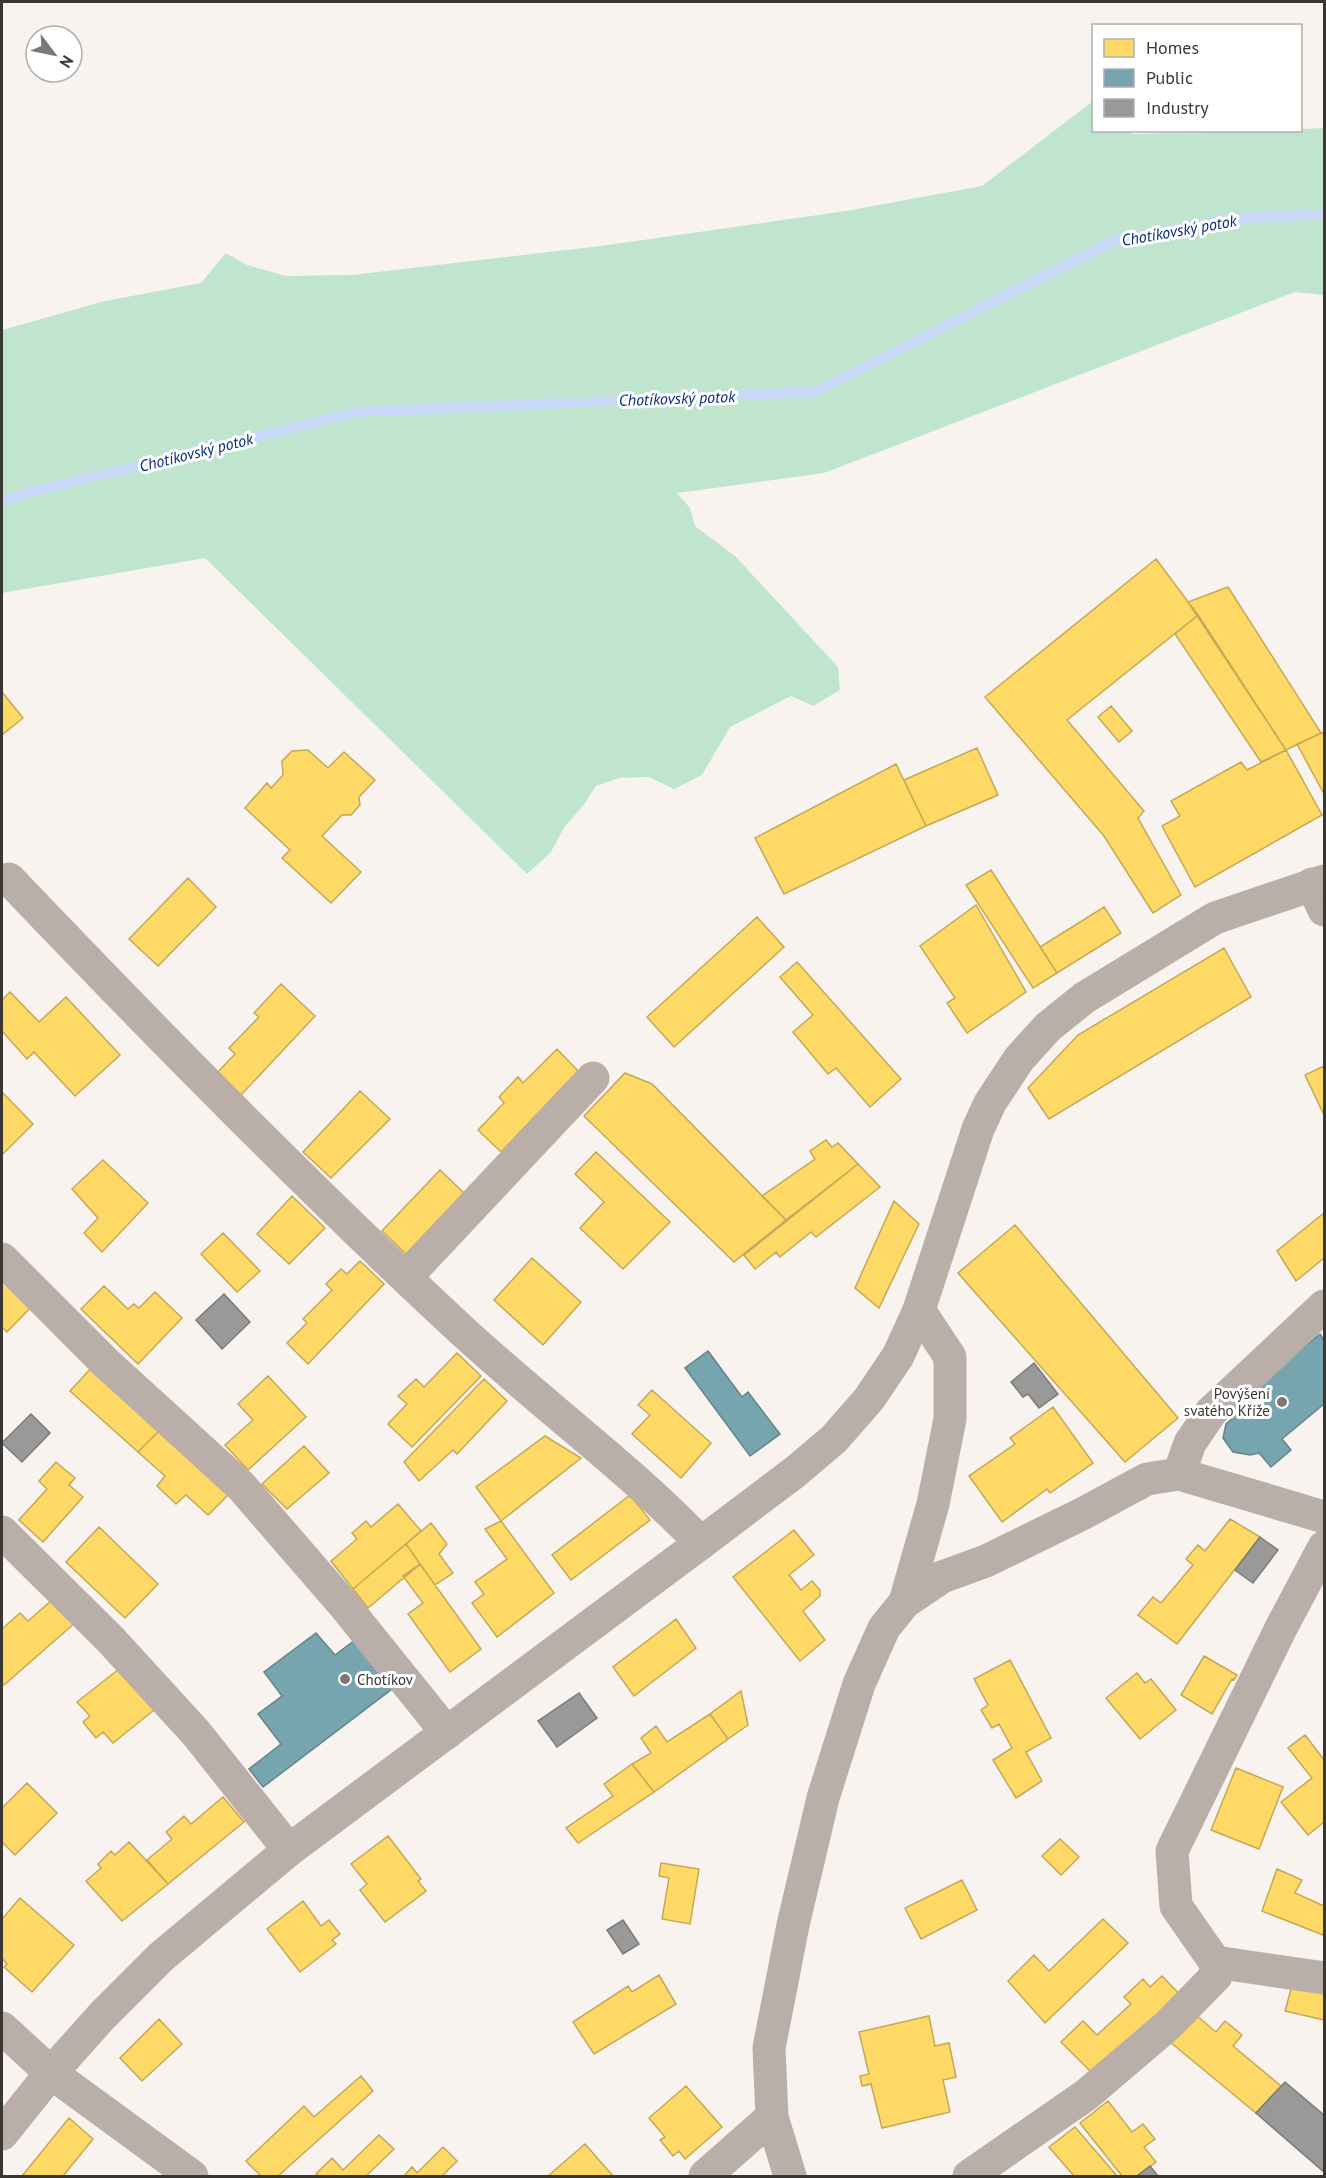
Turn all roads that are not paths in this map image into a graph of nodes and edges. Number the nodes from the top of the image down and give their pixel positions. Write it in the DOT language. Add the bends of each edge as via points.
graph roads {
  1 [pos="9,879"];
  2 [pos="1320,891"];
  3 [pos="593,1078"];
  4 [pos="2,1259"];
  5 [pos="406,1277"];
  6 [pos="1324,1305"];
  7 [pos="919,1310"];
  8 [pos="1179,1474"];
  9 [pos="1324,1517"];
  10 [pos="2,1532"];
  11 [pos="701,1543"];
  12 [pos="1324,1547"];
  13 [pos="904,1602"];
  14 [pos="447,1733"];
  15 [pos="289,1850"];
  16 [pos="1215,1962"];
  17 [pos="1324,1978"];
  18 [pos="2,2028"];
  19 [pos="51,2073"];
  20 [pos="772,2117"];
  21 [pos="2,2134"];
  22 [pos="192,2176"];
  23 [pos="705,2176"];
  24 [pos="790,2176"];
  25 [pos="969,2176"];
  1 -- 5 [label="street" via="247,1125"];
  2 -- 7 [label="street" via="1215,918 1084,998 1048,1027 1019,1059 990,1102"];
  3 -- 5 [label="street"];
  4 -- 14 [label="street" via="106,1363 241,1486"];
  5 -- 11 [label="street" via="457,1327 669,1509"];
  6 -- 8 [label="street" via="1211,1413 1191,1443"];
  7 -- 11 [label="street" via="898,1356 869,1400 834,1439"];
  7 -- 13 [label="street" via="950,1357 950,1419 933,1504"];
  8 -- 9 [label="street"];
  8 -- 13 [label="street" via="1147,1479 1050,1530 942,1577"];
  10 -- 15 [label="street" via="110,1639 196,1733"];
  11 -- 14 [label="street"];
  12 -- 16 [label="street" via="1172,1851 1176,1906"];
  13 -- 20 [label="street" via="884,1628 859,1684 823,1798 769,2048"];
  14 -- 15 [label="street"];
  15 -- 19 [label="street" via="161,1957"];
  16 -- 17 [label="street"];
  16 -- 25 [label="street" via="1216,1976 1167,2026 1086,2095"];
  18 -- 19 [label="street"];
  19 -- 21 [label="street"];
  19 -- 22 [label="street"];
  20 -- 23 [label="street"];
  20 -- 24 [label="street"];
}
